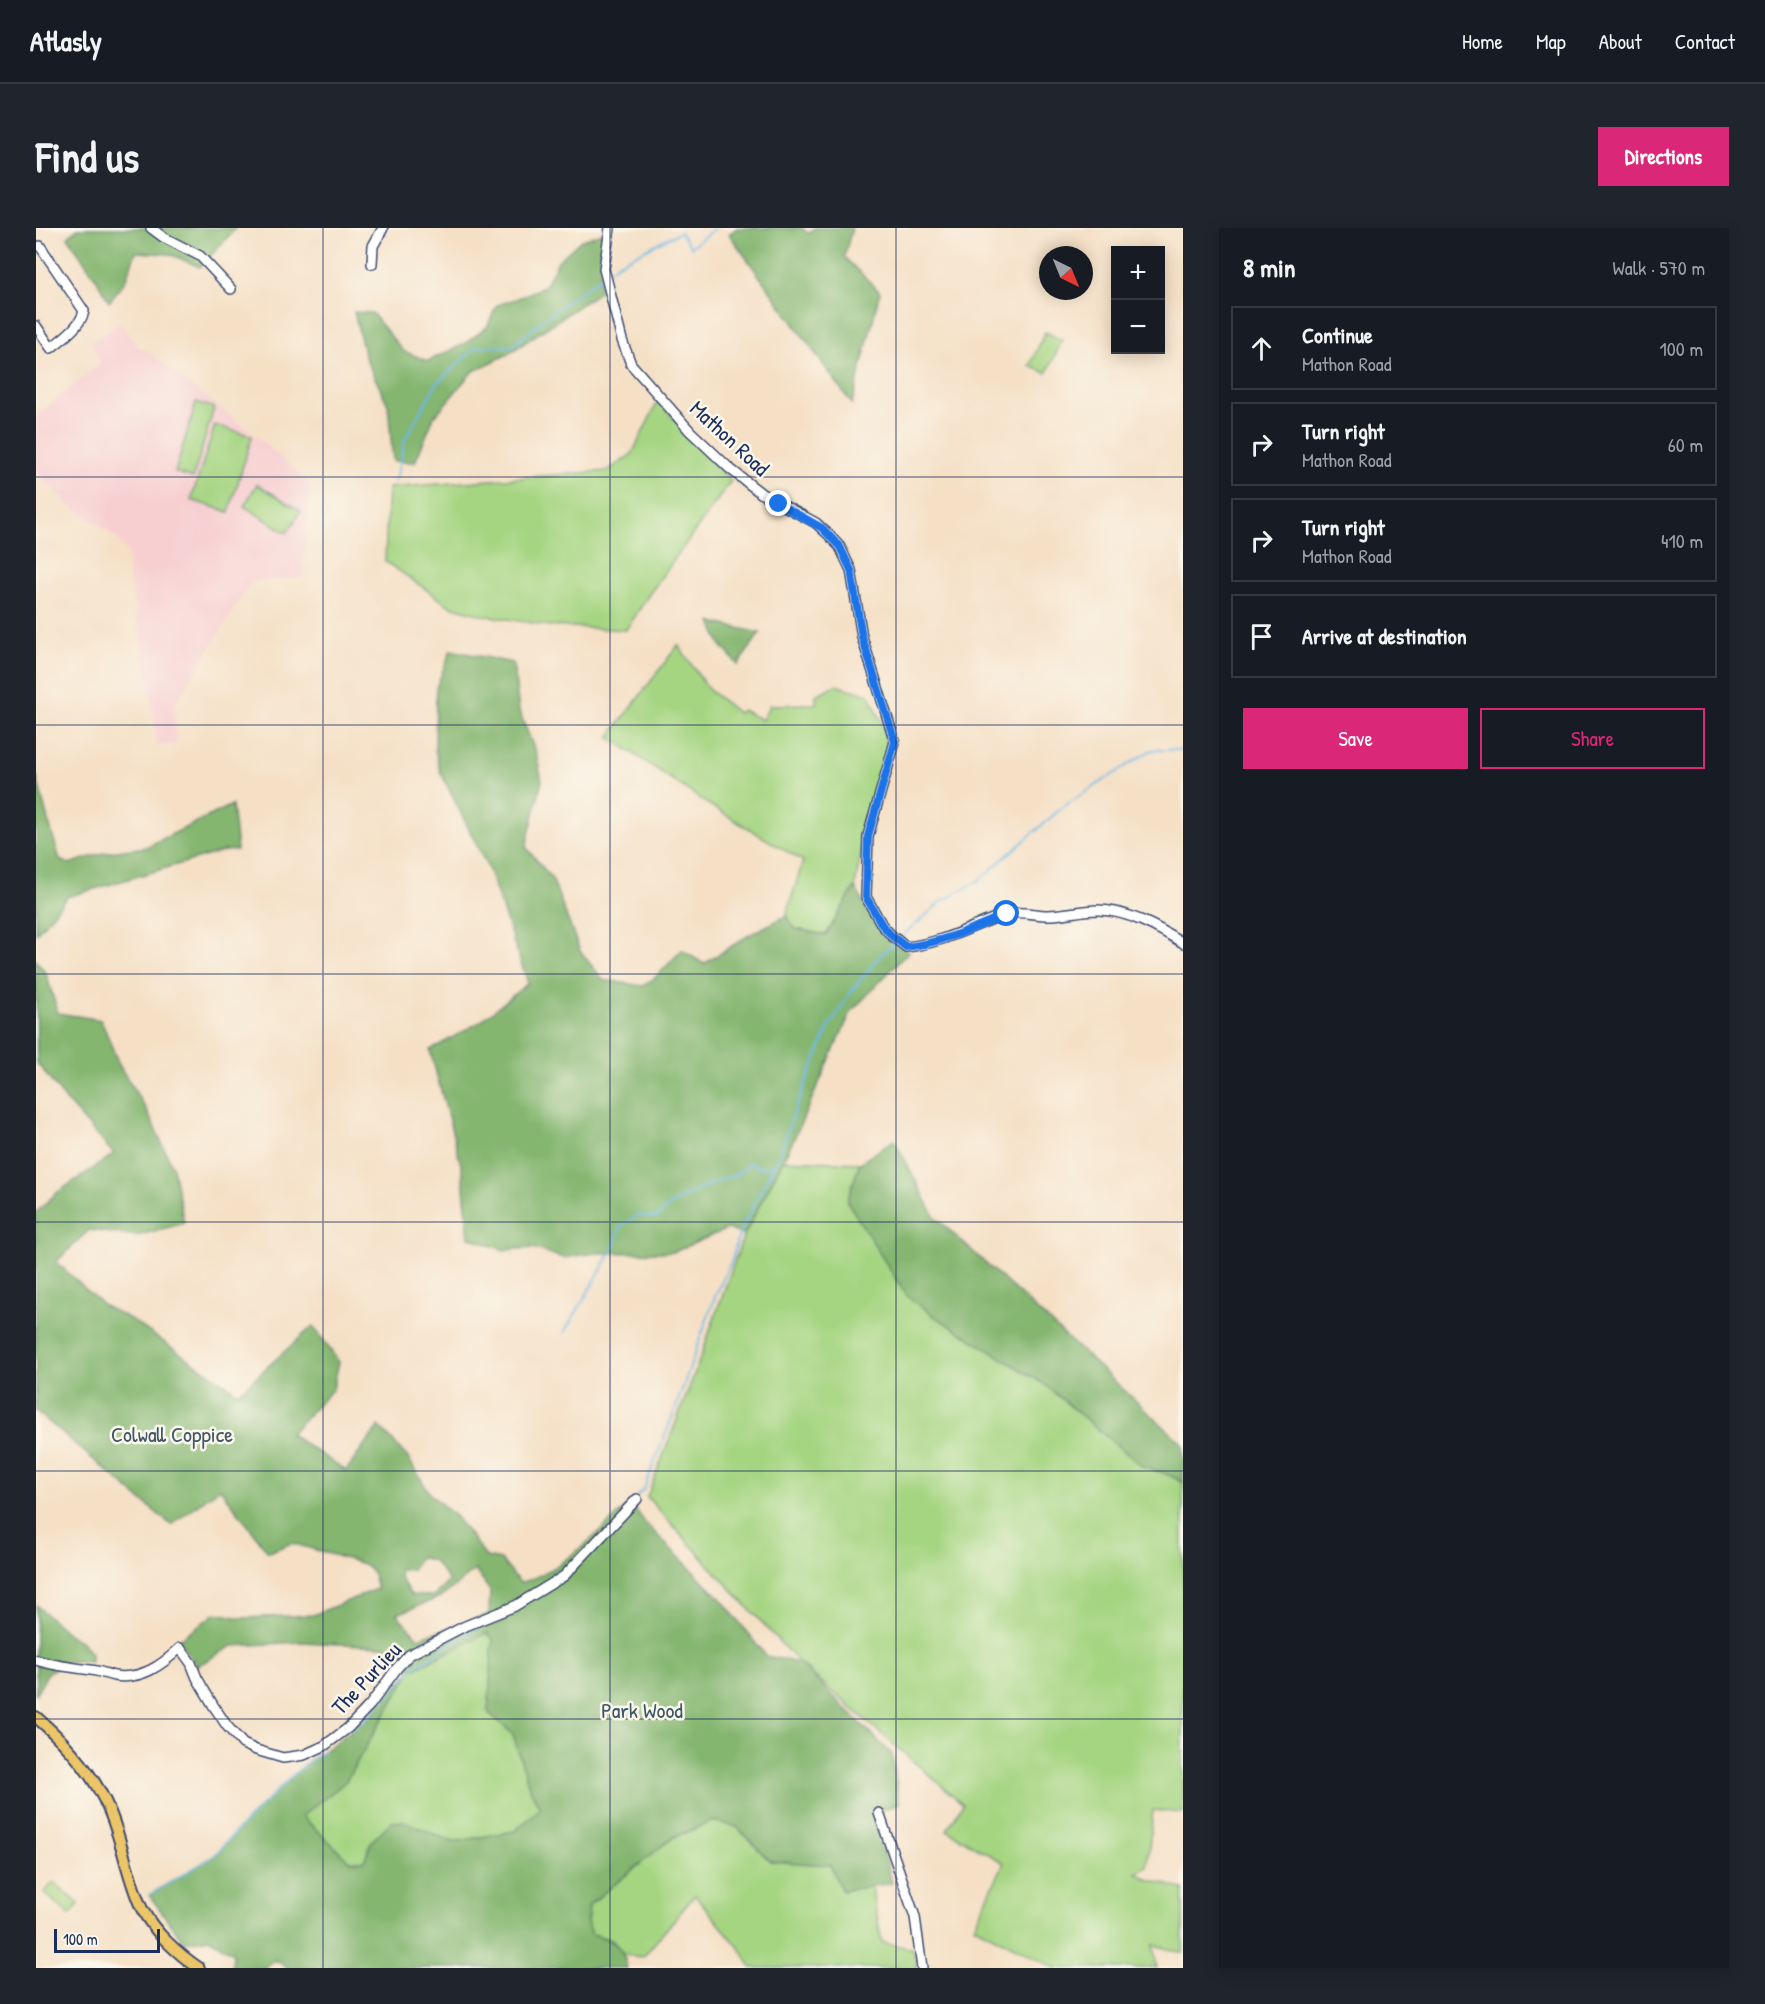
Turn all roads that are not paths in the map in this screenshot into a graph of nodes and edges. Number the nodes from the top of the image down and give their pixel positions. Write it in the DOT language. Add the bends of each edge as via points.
graph roads {
  1 [pos="151,228"];
  2 [pos="383,228"];
  3 [pos="610,228"];
  4 [pos="40,246"];
  5 [pos="372,264"];
  6 [pos="65,282"];
  7 [pos="231,289"];
  8 [pos="56,290"];
  9 [pos="36,326"];
  10 [pos="1183,943"];
  11 [pos="637,1498"];
  12 [pos="36,1660"];
  13 [pos="36,1717"];
  14 [pos="879,1813"];
  15 [pos="199,1968"];
  16 [pos="922,1968"];
  1 -- 7 [label="street" via="200,256"];
  2 -- 5 [label="street" via="373,246"];
  3 -- 10 [label="street, Mathon Road" via="605,273 631,364 690,431 735,473 769,499 822,528 840,547 851,570 862,637 895,742 868,836 866,897 882,925 906,947 963,933 1015,912 1064,915 1112,910"];
  4 -- 6 [label="street"];
  6 -- 8 [label="street"];
  6 -- 9 [label="street" via="81,305 83,317 51,348"];
  11 -- 12 [label="street, The Purlieu" via="564,1576 515,1606 409,1655 348,1728 304,1755 283,1758 243,1744 213,1705 180,1648 142,1675 116,1676"];
  13 -- 15 [label="main road" via="71,1752 100,1791 143,1911 168,1941"];
  14 -- 16 [label="street" via="915,1917"];
}
